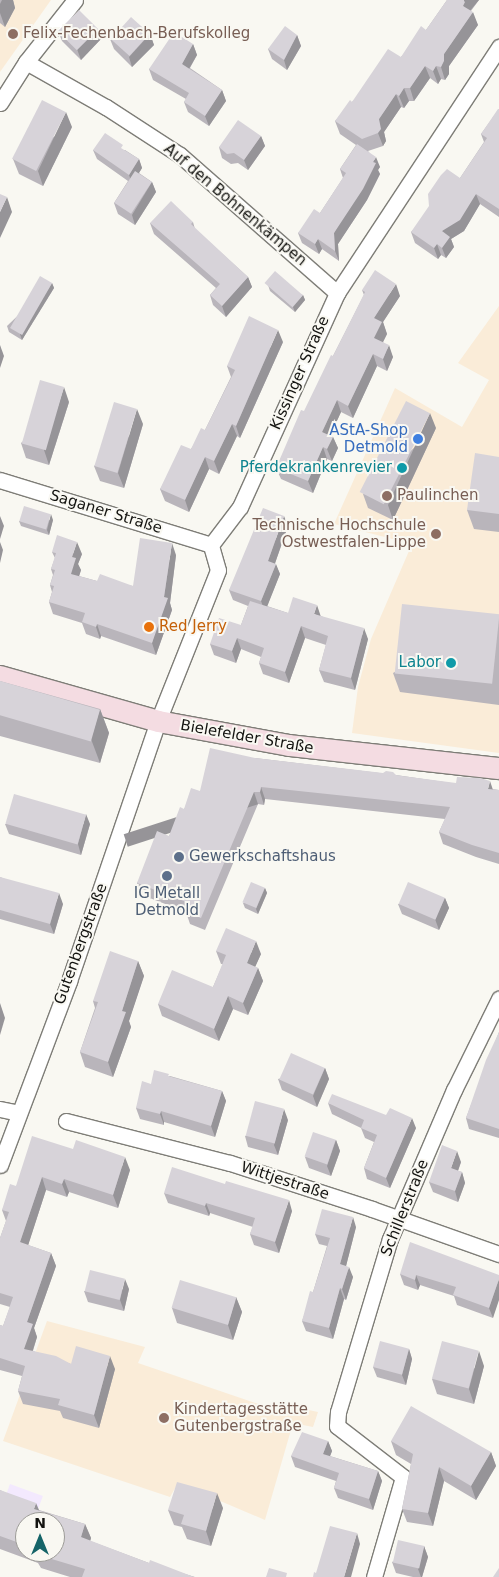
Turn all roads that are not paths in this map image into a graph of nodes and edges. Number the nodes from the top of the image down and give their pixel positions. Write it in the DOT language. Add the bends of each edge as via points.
graph roads {
  1 [pos="75,0"];
  2 [pos="499,47"];
  3 [pos="26,62"];
  4 [pos="0,103"];
  5 [pos="337,293"];
  6 [pos="0,480"];
  7 [pos="211,545"];
  8 [pos="0,676"];
  9 [pos="158,721"];
  10 [pos="499,768"];
  11 [pos="499,999"];
  12 [pos="0,1109"];
  13 [pos="19,1113"];
  14 [pos="66,1121"];
  15 [pos="0,1165"];
  16 [pos="398,1218"];
  17 [pos="499,1254"];
  18 [pos="374,1577"];
  1 -- 3 [label="street"];
  2 -- 5 [label="street, Kissinger Straße"];
  3 -- 4 [label="street"];
  3 -- 5 [label="street, Auf den Bohnenkämpen" via="106,107 180,155"];
  5 -- 7 [label="street, Kissinger Straße" via="240,507"];
  6 -- 7 [label="street, Saganer Straße"];
  7 -- 9 [label="street" via="218,570"];
  8 -- 9 [label="main road, Bielefelder Straße"];
  9 -- 10 [label="main road, Bielefelder Straße" via="289,745"];
  9 -- 13 [label="street, Gutenbergstraße" via="76,964"];
  11 -- 16 [label="street, Schillerstraße" via="454,1090"];
  12 -- 13 [label="street"];
  13 -- 15 [label="street, Gutenbergstraße"];
  14 -- 16 [label="street, Wittjestraße" via="230,1163"];
  16 -- 17 [label="street, Wittjestraße"];
  16 -- 18 [label="street, Schillerstraße" via="340,1404 337,1426 403,1477"];
}
